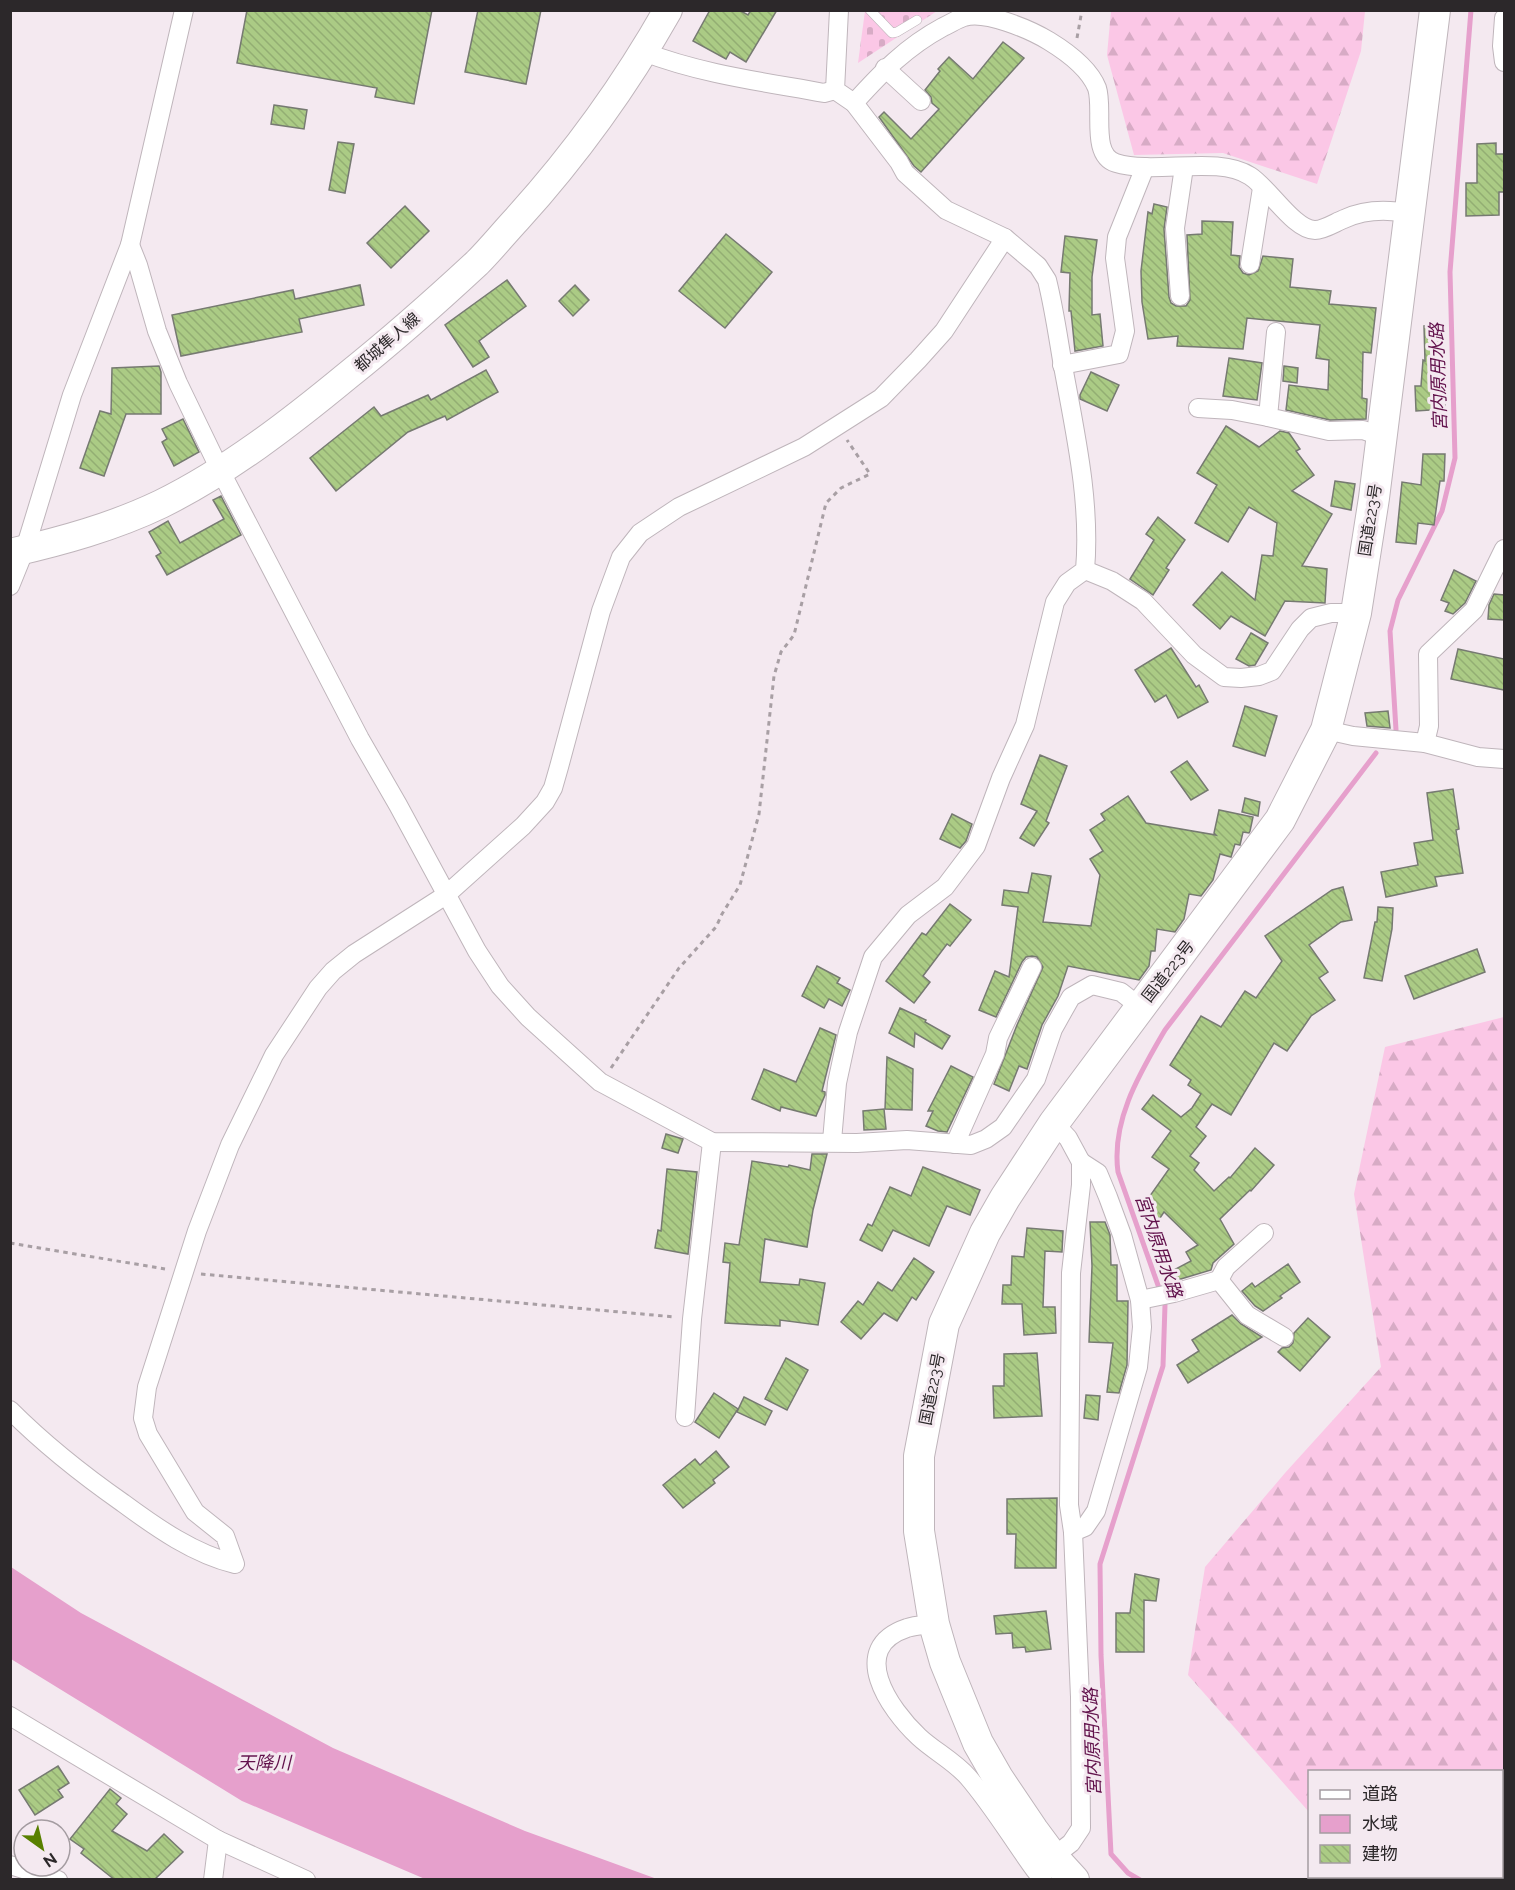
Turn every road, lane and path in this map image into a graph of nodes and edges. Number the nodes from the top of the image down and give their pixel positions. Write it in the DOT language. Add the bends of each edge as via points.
graph roads {
  1 [pos="184,10"];
  2 [pos="668,10"];
  3 [pos="839,10"];
  4 [pos="870,10"];
  5 [pos="1083,10"];
  6 [pos="1435,10"];
  7 [pos="1504,18"];
  8 [pos="917,20"];
  9 [pos="644,52"];
  10 [pos="1068,52"];
  11 [pos="1504,62"];
  12 [pos="885,68"];
  13 [pos="835,90"];
  14 [pos="921,101"];
  15 [pos="854,103"];
  16 [pos="1145,167"];
  17 [pos="1184,167"];
  18 [pos="1262,188"];
  19 [pos="1411,214"];
  20 [pos="1005,238"];
  21 [pos="130,245"];
  22 [pos="1250,264"];
  23 [pos="1180,296"];
  24 [pos="1276,332"];
  25 [pos="1062,365"];
  26 [pos="1198,408"];
  27 [pos="1268,417"];
  28 [pos="837,427"];
  29 [pos="1383,437"];
  30 [pos="220,470"];
  31 [pos="1504,549"];
  32 [pos="16,552"];
  33 [pos="1085,570"];
  34 [pos="10,586"];
  35 [pos="1356,613"];
  36 [pos="1326,730"];
  37 [pos="1425,743"];
  38 [pos="1504,759"];
  39 [pos="446,895"];
  40 [pos="1032,967"];
  41 [pos="1140,1007"];
  42 [pos="600,1082"];
  43 [pos="1054,1123"];
  44 [pos="832,1141"];
  45 [pos="712,1142"];
  46 [pos="955,1144"];
  47 [pos="1081,1162"];
  48 [pos="1264,1233"];
  49 [pos="10,1243"];
  50 [pos="184,1273"];
  51 [pos="1219,1280"];
  52 [pos="1144,1299"];
  53 [pos="692,1319"];
  54 [pos="1284,1337"];
  55 [pos="10,1410"];
  56 [pos="685,1417"];
  57 [pos="1073,1533"];
  58 [pos="934,1624"];
  59 [pos="10,1716"];
  60 [pos="218,1840"];
  61 [pos="10,1865"];
  62 [pos="1048,1868"];
  63 [pos="58,1880"];
  64 [pos="213,1880"];
  65 [pos="306,1880"];
  66 [pos="1074,1880"];
  1 -- 21 [label="street"];
  2 -- 9 [label="main road, 都城隼人線"];
  3 -- 13 [label="street"];
  4 -- 8 [label="lane" via="891,33"];
  5 -- 10 [label="path" via="1075,42"];
  6 -- 19 [label="highway, 国道223号"];
  7 -- 11 [label="street"];
  9 -- 13 [label="street" via="667,61 824,93"];
  9 -- 30 [label="main road, 都城隼人線" via="549,183 478,261 308,409"];
  10 -- 12 [label="street" via="1034,31 983,16 964,16 927,36"];
  10 -- 16 [label="street" via="1097,88 1100,143 1107,158 1115,163"];
  12 -- 14 [label="street"];
  12 -- 15 [label="street"];
  13 -- 15 [label="street"];
  15 -- 20 [label="street" via="905,173 946,210"];
  16 -- 17 [label="street"];
  16 -- 25 [label="street" via="1117,237 1115,258 1125,331 1119,354"];
  17 -- 18 [label="street" via="1228,167 1250,176"];
  17 -- 23 [label="street" via="1175,228"];
  18 -- 19 [label="street" via="1304,228 1317,231 1358,213 1390,210"];
  18 -- 22 [label="street"];
  19 -- 29 [label="highway, 国道223号"];
  20 -- 25 [label="street" via="1038,266 1047,280"];
  20 -- 28 [label="street" via="944,331 881,398"];
  21 -- 30 [label="street" via="161,341"];
  21 -- 32 [label="street"];
  24 -- 27 [label="street"];
  25 -- 33 [label="street" via="1086,517"];
  26 -- 27 [label="street"];
  27 -- 29 [label="street" via="1329,431 1363,430"];
  28 -- 39 [label="street" via="679,507 640,533 621,557 601,610 553,788 523,826"];
  28 -- 42 [label="path" via="870,474 841,488 826,503 794,635 781,652 774,676 759,814 740,885 716,927 679,968"];
  29 -- 35 [label="highway, 国道223号"];
  30 -- 32 [label="main road, 都城隼人線" via="162,503 118,522 79,537"];
  30 -- 39 [label="street"];
  31 -- 37 [label="street" via="1474,610 1428,654 1429,726"];
  32 -- 34 [label="street"];
  33 -- 35 [label="street" via="1112,581 1143,601 1194,655 1224,677 1259,676 1272,671 1311,618"];
  33 -- 44 [label="street" via="1067,583 1055,602 1025,725 976,846 945,887 908,915 873,957 841,1063"];
  35 -- 36 [label="highway, 国道223号"];
  36 -- 37 [label="street"];
  36 -- 41 [label="highway, 国道223号" via="1280,820"];
  37 -- 38 [label="street" via="1478,757"];
  39 -- 42 [label="street" via="500,986"];
  39 -- 50 [label="street" via="354,954 318,988 274,1055 230,1145"];
  40 -- 46 [label="street"];
  41 -- 43 [label="highway, 国道223号"];
  41 -- 46 [label="street" via="1121,992 1092,985 1071,997 1053,1029 1036,1079 1004,1127 971,1145"];
  42 -- 45 [label="street"];
  43 -- 47 [label="street"];
  43 -- 58 [label="highway, 国道223号" via="985,1233 944,1324 919,1465 919,1532"];
  44 -- 45 [label="street"];
  44 -- 46 [label="street"];
  45 -- 53 [label="street"];
  47 -- 52 [label="street" via="1098,1173 1102,1181"];
  47 -- 57 [label="street" via="1071,1273 1069,1505"];
  48 -- 51 [label="street" via="1226,1266"];
  49 -- 50 [label="path"];
  50 -- 53 [label="path"];
  50 -- 55 [label="street" via="147,1387 143,1418 156,1449 195,1512 225,1536 235,1564 207,1555 166,1533 78,1470"];
  51 -- 52 [label="street"];
  51 -- 54 [label="street" via="1247,1315"];
  52 -- 57 [label="street" via="1138,1367 1096,1511 1085,1527"];
  53 -- 56 [label="street"];
  57 -- 62 [label="street" via="1081,1828"];
  58 -- 62 [label="highway, 国道223号" via="978,1743"];
  58 -- 62 [label="street" via="908,1628 890,1637 879,1649 875,1664 883,1689 920,1738 969,1778 1035,1870"];
  59 -- 60 [label="street"];
  60 -- 64 [label="street"];
  60 -- 65 [label="street"];
  61 -- 63 [label="street"];
  62 -- 66 [label="highway, 国道223号"];
}
